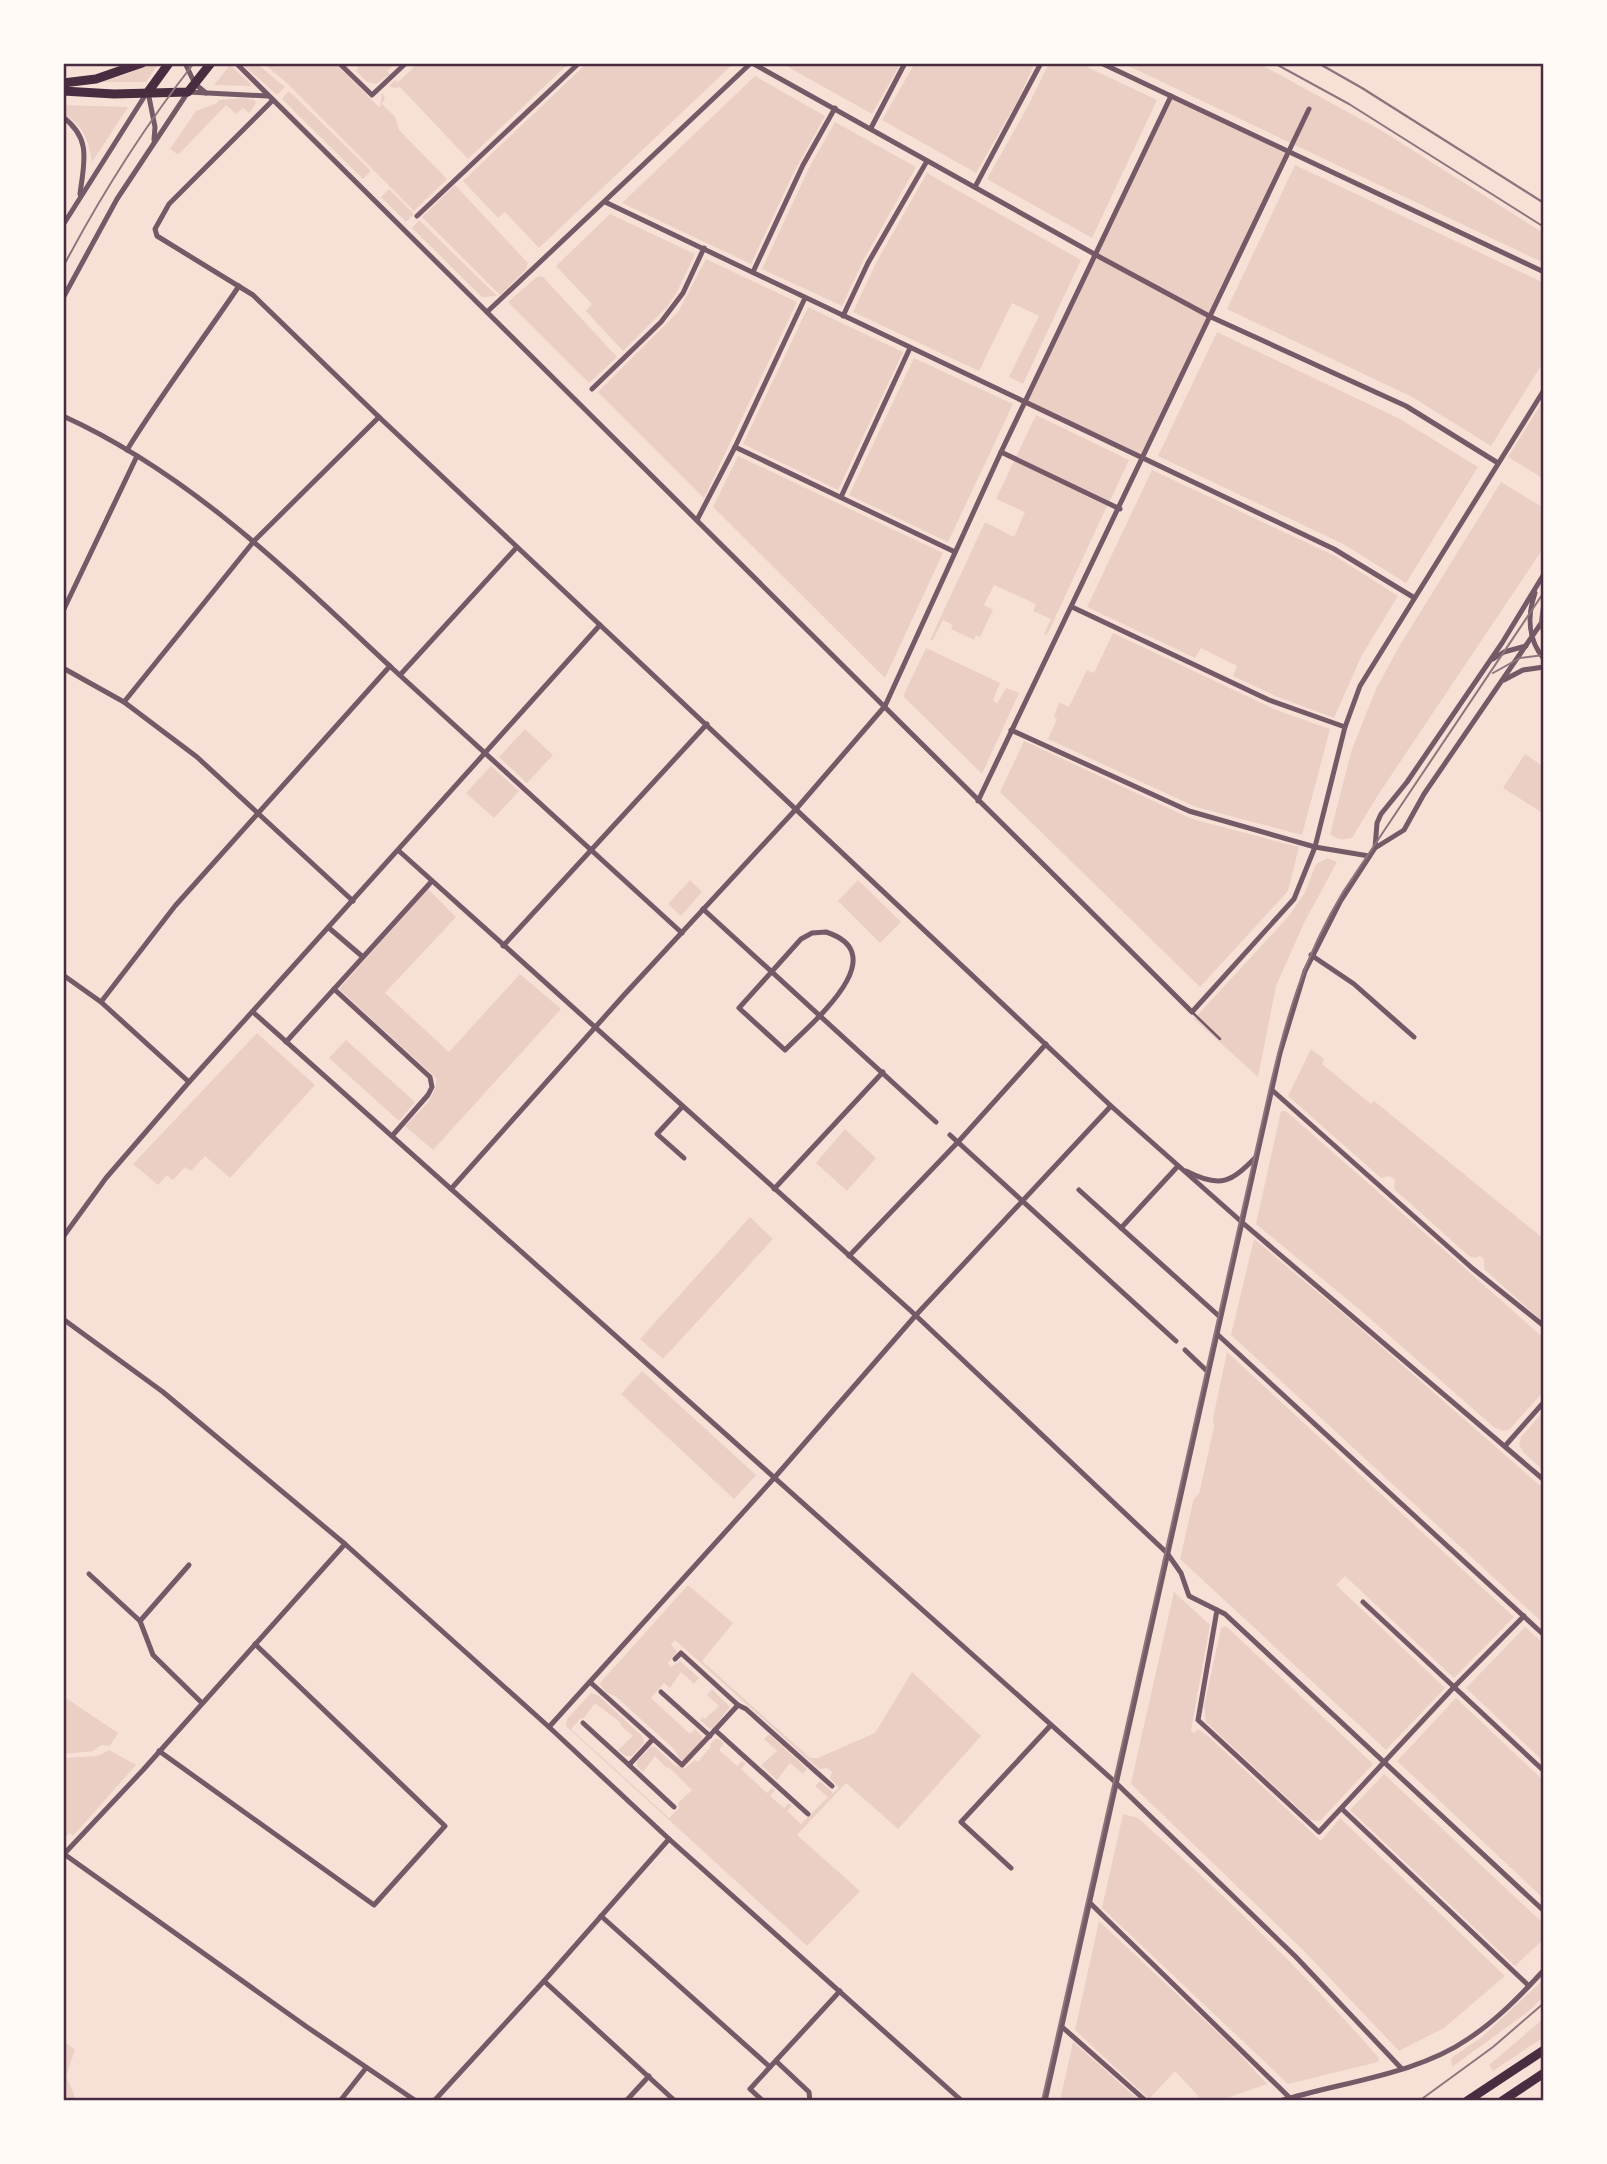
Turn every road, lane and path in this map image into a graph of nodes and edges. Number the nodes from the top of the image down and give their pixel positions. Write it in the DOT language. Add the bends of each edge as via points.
graph roads {
  1 [pos="142,63"];
  2 [pos="169,63"];
  3 [pos="186,63"];
  4 [pos="211,63"];
  5 [pos="236,63"];
  6 [pos="339,63"];
  7 [pos="406,63"];
  8 [pos="579,63"];
  9 [pos="752,63"];
  10 [pos="905,63"];
  11 [pos="1041,63"];
  12 [pos="1101,63"];
  13 [pos="63,83"];
  14 [pos="195,84"];
  15 [pos="63,91"];
  16 [pos="148,92"];
  17 [pos="188,92"];
  18 [pos="206,93"];
  19 [pos="1171,96"];
  20 [pos="270,98"];
  21 [pos="835,108"];
  22 [pos="1309,109"];
  23 [pos="63,117"];
  24 [pos="871,128"];
  25 [pos="152,147"];
  26 [pos="1291,151"];
  27 [pos="927,161"];
  28 [pos="975,187"];
  29 [pos="80,197"];
  30 [pos="605,202"];
  31 [pos="417,216"];
  32 [pos="63,225"];
  33 [pos="704,248"];
  34 [pos="1096,256"];
  35 [pos="753,272"];
  36 [pos="1544,272"];
  37 [pos="239,286"];
  38 [pos="63,298"];
  39 [pos="805,298"];
  40 [pos="487,312"];
  41 [pos="843,316"];
  42 [pos="1212,317"];
  43 [pos="910,348"];
  44 [pos="592,389"];
  45 [pos="1544,390"];
  46 [pos="1024,403"];
  47 [pos="63,416"];
  48 [pos="379,417"];
  49 [pos="735,447"];
  50 [pos="127,450"];
  51 [pos="1001,452"];
  52 [pos="137,456"];
  53 [pos="1143,458"];
  54 [pos="1498,463"];
  55 [pos="841,497"];
  56 [pos="1120,509"];
  57 [pos="697,520"];
  58 [pos="254,541"];
  59 [pos="517,547"];
  60 [pos="955,552"];
  61 [pos="1544,574"];
  62 [pos="1538,583"];
  63 [pos="1413,597"];
  64 [pos="1072,607"];
  65 [pos="63,611"];
  66 [pos="1544,619"];
  67 [pos="600,625"];
  68 [pos="1532,637"];
  69 [pos="1525,646"];
  70 [pos="1535,646"];
  71 [pos="1544,646"];
  72 [pos="1544,659"];
  73 [pos="390,666"];
  74 [pos="1486,666"];
  75 [pos="1544,667"];
  76 [pos="63,668"];
  77 [pos="400,675"];
  78 [pos="1496,687"];
  79 [pos="124,702"];
  80 [pos="885,706"];
  81 [pos="707,724"];
  82 [pos="1345,727"];
  83 [pos="1011,730"];
  84 [pos="485,754"];
  85 [pos="978,801"];
  86 [pos="797,808"];
  87 [pos="258,813"];
  88 [pos="1315,847"];
  89 [pos="1375,848"];
  90 [pos="399,851"];
  91 [pos="592,851"];
  92 [pos="1369,856"];
  93 [pos="432,881"];
  94 [pos="354,901"];
  95 [pos="703,909"];
  96 [pos="329,928"];
  97 [pos="682,933"];
  98 [pos="503,946"];
  99 [pos="1311,955"];
  100 [pos="363,957"];
  101 [pos="772,971"];
  102 [pos="63,975"];
  103 [pos="334,989"];
  104 [pos="101,1002"];
  105 [pos="253,1012"];
  106 [pos="1192,1012"];
  107 [pos="819,1015"];
  108 [pos="593,1028"];
  109 [pos="1414,1037"];
  110 [pos="1220,1039"];
  111 [pos="286,1042"];
  112 [pos="1046,1044"];
  113 [pos="883,1072"];
  114 [pos="189,1082"];
  115 [pos="1272,1090"];
  116 [pos="1111,1105"];
  117 [pos="682,1107"];
  118 [pos="936,1122"];
  119 [pos="950,1135"];
  120 [pos="392,1136"];
  121 [pos="958,1142"];
  122 [pos="1256,1157"];
  123 [pos="684,1158"];
  124 [pos="1178,1166"];
  125 [pos="451,1189"];
  126 [pos="774,1189"];
  127 [pos="1079,1190"];
  128 [pos="1023,1199"];
  129 [pos="1242,1222"];
  130 [pos="1121,1228"];
  131 [pos="63,1237"];
  132 [pos="849,1256"];
  133 [pos="916,1315"];
  134 [pos="1220,1317"];
  135 [pos="63,1319"];
  136 [pos="1544,1326"];
  137 [pos="1217,1334"];
  138 [pos="1175,1341"];
  139 [pos="1185,1350"];
  140 [pos="1208,1372"];
  141 [pos="1544,1402"];
  142 [pos="1505,1446"];
  143 [pos="775,1476"];
  144 [pos="1544,1480"];
  145 [pos="345,1544"];
  146 [pos="1167,1553"];
  147 [pos="188,1565"];
  148 [pos="89,1574"];
  149 [pos="1363,1602"];
  150 [pos="1217,1610"];
  151 [pos="1524,1616"];
  152 [pos="140,1621"];
  153 [pos="1544,1635"];
  154 [pos="255,1644"];
  155 [pos="675,1659"];
  156 [pos="590,1682"];
  157 [pos="1454,1687"];
  158 [pos="661,1692"];
  159 [pos="202,1703"];
  160 [pos="738,1705"];
  161 [pos="583,1723"];
  162 [pos="1051,1725"];
  163 [pos="549,1727"];
  164 [pos="715,1730"];
  165 [pos="710,1736"];
  166 [pos="653,1739"];
  167 [pos="159,1751"];
  168 [pos="1384,1762"];
  169 [pos="629,1765"];
  170 [pos="1544,1771"];
  171 [pos="1116,1783"];
  172 [pos="832,1786"];
  173 [pos="674,1807"];
  174 [pos="1342,1809"];
  175 [pos="808,1814"];
  176 [pos="669,1839"];
  177 [pos="63,1854"];
  178 [pos="1011,1868"];
  179 [pos="1089,1902"];
  180 [pos="1544,1911"];
  181 [pos="601,1916"];
  182 [pos="1544,1970"];
  183 [pos="544,1981"];
  184 [pos="1529,1986"];
  185 [pos="840,1991"];
  186 [pos="1061,2026"];
  187 [pos="1544,2050"];
  188 [pos="776,2061"];
  189 [pos="770,2067"];
  190 [pos="366,2068"];
  191 [pos="1401,2068"];
  192 [pos="1544,2073"];
  193 [pos="649,2076"];
  194 [pos="1290,2098"];
  195 [pos="340,2101"];
  196 [pos="416,2101"];
  197 [pos="434,2101"];
  198 [pos="626,2101"];
  199 [pos="675,2101"];
  200 [pos="763,2101"];
  201 [pos="810,2101"];
  202 [pos="962,2101"];
  203 [pos="1045,2101"];
  204 [pos="1146,2101"];
  205 [pos="1280,2101"];
  206 [pos="1467,2101"];
  207 [pos="1502,2101"];
  1 -- 13 [label="main road" via="96,79"];
  2 -- 16 [label="main road"];
  3 -- 14 [label="street"];
  4 -- 14 [label="main road"];
  5 -- 20 [label="street"];
  6 -- 7 [label="street" via="372,95"];
  8 -- 31 [label="street"];
  9 -- 21 [label="street"];
  9 -- 30 [label="street"];
  10 -- 24 [label="street"];
  11 -- 28 [label="street"];
  12 -- 19 [label="street"];
  14 -- 17 [label="main road"];
  14 -- 18 [label="street"];
  15 -- 16 [label="main road"];
  16 -- 17 [label="main road"];
  16 -- 25 [label="street" via="155,127"];
  16 -- 29 [label="street"];
  17 -- 18 [label="street"];
  17 -- 25 [label="street"];
  18 -- 20 [label="street"];
  19 -- 26 [label="street"];
  19 -- 34 [label="street"];
  20 -- 37 [label="street" via="169,204 155,229 157,236"];
  20 -- 40 [label="street"];
  21 -- 24 [label="street"];
  21 -- 35 [label="street"];
  22 -- 26 [label="street"];
  23 -- 29 [label="street" via="84,144"];
  24 -- 27 [label="street"];
  25 -- 38 [label="street" via="117,199"];
  26 -- 36 [label="street"];
  26 -- 42 [label="street"];
  27 -- 28 [label="street"];
  27 -- 41 [label="street"];
  28 -- 34 [label="street"];
  29 -- 32 [label="street"];
  30 -- 33 [label="street"];
  30 -- 40 [label="street"];
  33 -- 35 [label="street"];
  33 -- 44 [label="street" via="683,293 660,322"];
  34 -- 42 [label="street"];
  34 -- 46 [label="street"];
  35 -- 39 [label="street"];
  37 -- 48 [label="street"];
  37 -- 50 [label="street"];
  39 -- 41 [label="street"];
  39 -- 49 [label="street"];
  40 -- 57 [label="street"];
  41 -- 43 [label="street"];
  42 -- 53 [label="street"];
  42 -- 54 [label="street" via="1406,406"];
  43 -- 46 [label="street"];
  43 -- 55 [label="street"];
  45 -- 54 [label="street"];
  46 -- 51 [label="street"];
  46 -- 53 [label="street"];
  47 -- 50 [label="street"];
  48 -- 58 [label="street"];
  48 -- 59 [label="street"];
  49 -- 55 [label="street"];
  49 -- 57 [label="street"];
  50 -- 52 [label="street"];
  51 -- 56 [label="street"];
  51 -- 60 [label="street"];
  52 -- 58 [label="street"];
  52 -- 65 [label="street"];
  53 -- 56 [label="street"];
  53 -- 63 [label="street" via="1334,549"];
  54 -- 63 [label="street"];
  55 -- 60 [label="street"];
  56 -- 64 [label="street"];
  57 -- 80 [label="street"];
  58 -- 73 [label="street"];
  58 -- 79 [label="street"];
  59 -- 67 [label="street"];
  59 -- 77 [label="street"];
  60 -- 80 [label="street"];
  61 -- 62 [label="street"];
  62 -- 68 [label="street" via="1531,609"];
  62 -- 74 [label="street"];
  63 -- 82 [label="street" via="1360,686"];
  64 -- 82 [label="street" via="1269,700"];
  64 -- 83 [label="street"];
  66 -- 68 [label="street"];
  67 -- 81 [label="street"];
  67 -- 84 [label="street"];
  68 -- 69 [label="street"];
  68 -- 70 [label="street"];
  69 -- 70 [label="street"];
  69 -- 74 [label="street" via="1501,654"];
  69 -- 78 [label="street"];
  70 -- 71 [label="street"];
  70 -- 72 [label="street"];
  73 -- 77 [label="street"];
  73 -- 87 [label="street"];
  74 -- 89 [label="street" via="1381,814"];
  75 -- 78 [label="street" via="1515,673"];
  76 -- 79 [label="street"];
  77 -- 84 [label="street"];
  78 -- 89 [label="street" via="1404,830"];
  79 -- 87 [label="street" via="197,757"];
  80 -- 85 [label="street"];
  80 -- 86 [label="street"];
  81 -- 86 [label="street"];
  81 -- 91 [label="street"];
  82 -- 88 [label="street"];
  83 -- 85 [label="street"];
  83 -- 88 [label="street" via="1189,811"];
  84 -- 90 [label="street"];
  84 -- 91 [label="street"];
  85 -- 106 [label="street"];
  86 -- 95 [label="street"];
  86 -- 112 [label="street"];
  87 -- 94 [label="street"];
  87 -- 104 [label="street" via="175,906"];
  88 -- 92 [label="street"];
  88 -- 106 [label="street" via="1294,899"];
  89 -- 92 [label="street"];
  90 -- 93 [label="street"];
  90 -- 94 [label="street"];
  91 -- 97 [label="street"];
  91 -- 98 [label="street"];
  92 -- 99 [label="street"];
  93 -- 98 [label="street"];
  93 -- 100 [label="street"];
  94 -- 96 [label="street"];
  95 -- 97 [label="street"];
  95 -- 101 [label="street"];
  96 -- 100 [label="street"];
  96 -- 105 [label="street"];
  97 -- 108 [label="street"];
  98 -- 108 [label="street"];
  99 -- 109 [label="street" via="1354,984"];
  99 -- 115 [label="street"];
  100 -- 103 [label="street"];
  101 -- 107 [label="street"];
  101 -- 107 [label="street" via="739,1009 785,1050"];
  101 -- 107 [label="street" via="812,933 826,932 843,941 853,955 853,970 847,985"];
  102 -- 104 [label="street"];
  103 -- 111 [label="street"];
  103 -- 120 [label="street" via="430,1077 428,1095"];
  104 -- 114 [label="street"];
  105 -- 111 [label="street"];
  105 -- 114 [label="street"];
  106 -- 110 [label="lane"];
  107 -- 113 [label="street"];
  108 -- 117 [label="street"];
  108 -- 125 [label="street"];
  111 -- 120 [label="street"];
  112 -- 116 [label="street"];
  112 -- 121 [label="street"];
  113 -- 118 [label="street"];
  113 -- 126 [label="street"];
  114 -- 131 [label="street" via="106,1178"];
  115 -- 122 [label="street"];
  115 -- 136 [label="street"];
  116 -- 124 [label="street"];
  116 -- 128 [label="street"];
  117 -- 123 [label="street" via="657,1134"];
  117 -- 126 [label="street"];
  119 -- 121 [label="street"];
  120 -- 125 [label="street"];
  121 -- 128 [label="street"];
  121 -- 132 [label="street"];
  122 -- 124 [label="street" via="1225,1182 1201,1179"];
  122 -- 129 [label="street"];
  124 -- 129 [label="street"];
  124 -- 130 [label="street"];
  125 -- 143 [label="street"];
  126 -- 132 [label="street"];
  127 -- 130 [label="street"];
  128 -- 133 [label="street"];
  128 -- 138 [label="street"];
  129 -- 134 [label="street"];
  129 -- 142 [label="street"];
  130 -- 134 [label="street"];
  132 -- 133 [label="street"];
  133 -- 143 [label="street"];
  133 -- 146 [label="street"];
  134 -- 137 [label="street"];
  135 -- 145 [label="street" via="163,1392"];
  137 -- 140 [label="street"];
  137 -- 151 [label="street"];
  139 -- 140 [label="street"];
  140 -- 146 [label="street"];
  141 -- 142 [label="street"];
  142 -- 144 [label="street"];
  143 -- 156 [label="street"];
  143 -- 162 [label="street"];
  145 -- 154 [label="street"];
  145 -- 163 [label="street"];
  146 -- 150 [label="street" via="1189,1596"];
  146 -- 171 [label="street"];
  147 -- 152 [label="street"];
  148 -- 152 [label="street"];
  149 -- 157 [label="street"];
  150 -- 168 [label="street"];
  150 -- 174 [label="street" via="1198,1720 1319,1832"];
  151 -- 153 [label="street"];
  151 -- 157 [label="street"];
  152 -- 159 [label="street" via="153,1655"];
  154 -- 159 [label="street"];
  154 -- 167 [label="street" via="445,1826 374,1905"];
  155 -- 160 [label="street" via="681,1653"];
  156 -- 163 [label="street"];
  156 -- 166 [label="street"];
  157 -- 168 [label="street"];
  157 -- 170 [label="street"];
  158 -- 165 [label="street"];
  159 -- 167 [label="street"];
  160 -- 164 [label="street"];
  160 -- 172 [label="street"];
  161 -- 169 [label="street"];
  162 -- 171 [label="street"];
  162 -- 178 [label="street" via="961,1822"];
  163 -- 176 [label="street"];
  164 -- 165 [label="street"];
  164 -- 175 [label="street"];
  165 -- 166 [label="street" via="682,1765"];
  166 -- 169 [label="street"];
  167 -- 177 [label="street"];
  168 -- 174 [label="street"];
  168 -- 180 [label="street"];
  169 -- 173 [label="street"];
  171 -- 179 [label="street"];
  171 -- 191 [label="street" via="1288,1949"];
  174 -- 184 [label="street"];
  176 -- 181 [label="street"];
  176 -- 185 [label="street"];
  177 -- 190 [label="street"];
  179 -- 186 [label="street"];
  179 -- 194 [label="street"];
  181 -- 183 [label="street"];
  181 -- 189 [label="street"];
  182 -- 184 [label="street"];
  183 -- 193 [label="street"];
  183 -- 197 [label="street"];
  184 -- 191 [label="street" via="1468,2039"];
  185 -- 188 [label="street"];
  185 -- 202 [label="street"];
  186 -- 203 [label="street"];
  186 -- 204 [label="street"];
  187 -- 206 [label="main road"];
  188 -- 189 [label="street"];
  188 -- 201 [label="street" via="809,2092"];
  189 -- 200 [label="street" via="750,2089"];
  190 -- 195 [label="street"];
  190 -- 196 [label="street"];
  191 -- 194 [label="street"];
  192 -- 207 [label="main road"];
  193 -- 198 [label="street"];
  193 -- 199 [label="street"];
  194 -- 205 [label="street"];
}
